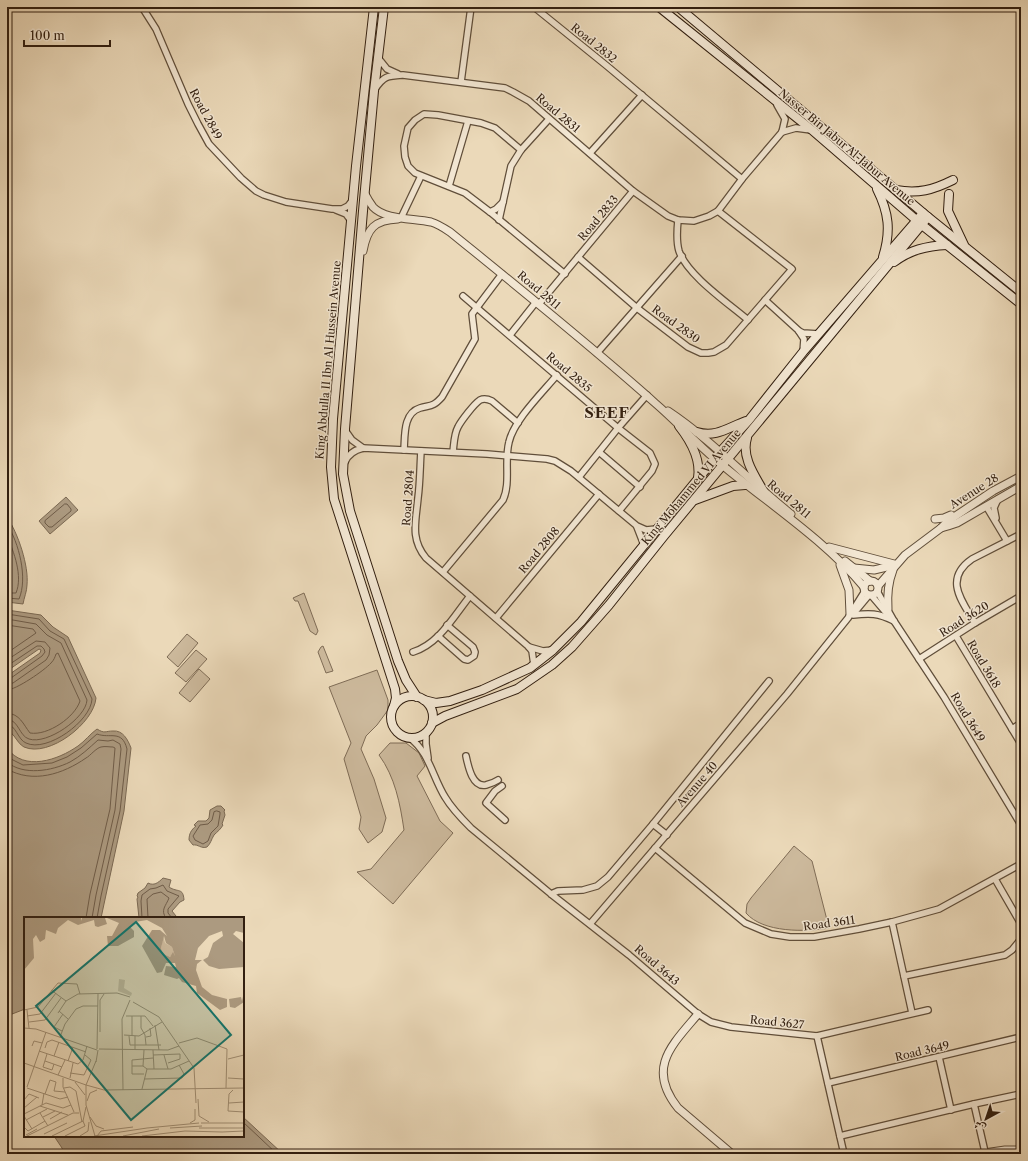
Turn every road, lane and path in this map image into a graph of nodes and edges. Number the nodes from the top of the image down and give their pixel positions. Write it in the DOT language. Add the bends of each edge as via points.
graph roads {
  1 [pos="142,7"];
  2 [pos="374,7"];
  3 [pos="384,7"];
  4 [pos="471,7"];
  5 [pos="534,7"];
  6 [pos="659,7"];
  7 [pos="678,7"];
  8 [pos="378,59"];
  9 [pos="403,75"];
  10 [pos="461,82"];
  11 [pos="374,91"];
  12 [pos="642,95"];
  13 [pos="773,100"];
  14 [pos="550,119"];
  15 [pos="468,121"];
  16 [pos="812,130"];
  17 [pos="782,132"];
  18 [pos="521,150"];
  19 [pos="590,153"];
  20 [pos="422,176"];
  21 [pos="742,180"];
  22 [pos="953,180"];
  23 [pos="875,185"];
  24 [pos="449,186"];
  25 [pos="895,189"];
  26 [pos="633,191"];
  27 [pos="365,194"];
  28 [pos="949,194"];
  29 [pos="352,200"];
  30 [pos="504,201"];
  31 [pos="332,209"];
  32 [pos="718,211"];
  33 [pos="490,212"];
  34 [pos="926,215"];
  35 [pos="404,218"];
  36 [pos="500,220"];
  37 [pos="678,220"];
  38 [pos="351,221"];
  39 [pos="919,222"];
  40 [pos="947,245"];
  41 [pos="965,247"];
  42 [pos="682,256"];
  43 [pos="578,257"];
  44 [pos="882,266"];
  45 [pos="358,272"];
  46 [pos="502,274"];
  47 [pos="565,274"];
  48 [pos="1021,292"];
  49 [pos="463,296"];
  50 [pos="766,300"];
  51 [pos="537,303"];
  52 [pos="1021,304"];
  53 [pos="476,307"];
  54 [pos="637,308"];
  55 [pos="748,320"];
  56 [pos="798,330"];
  57 [pos="818,334"];
  58 [pos="510,335"];
  59 [pos="803,352"];
  60 [pos="597,353"];
  61 [pos="557,375"];
  62 [pos="647,395"];
  63 [pos="657,404"];
  64 [pos="749,420"];
  65 [pos="518,423"];
  66 [pos="679,426"];
  67 [pos="618,428"];
  68 [pos="345,429"];
  69 [pos="697,432"];
  70 [pos="747,437"];
  71 [pos="363,448"];
  72 [pos="404,450"];
  73 [pos="421,451"];
  74 [pos="453,452"];
  75 [pos="599,452"];
  76 [pos="720,452"];
  77 [pos="507,456"];
  78 [pos="714,459"];
  79 [pos="728,459"];
  80 [pos="723,466"];
  81 [pos="343,474"];
  82 [pos="1021,476"];
  83 [pos="579,477"];
  84 [pos="698,478"];
  85 [pos="745,485"];
  86 [pos="1021,486"];
  87 [pos="640,487"];
  88 [pos="993,491"];
  89 [pos="764,492"];
  90 [pos="599,494"];
  91 [pos="999,498"];
  92 [pos="694,500"];
  93 [pos="986,506"];
  94 [pos="965,508"];
  95 [pos="619,511"];
  96 [pos="935,519"];
  97 [pos="996,522"];
  98 [pos="637,526"];
  99 [pos="941,528"];
  100 [pos="656,529"];
  101 [pos="1021,534"];
  102 [pos="1007,541"];
  103 [pos="644,545"];
  104 [pos="829,547"];
  105 [pos="838,561"];
  106 [pos="894,565"];
  107 [pos="852,567"];
  108 [pos="443,572"];
  109 [pos="875,585"];
  110 [pos="867,592"];
  111 [pos="470,596"];
  112 [pos="1021,596"];
  113 [pos="888,609"];
  114 [pos="850,616"];
  115 [pos="496,618"];
  116 [pos="894,621"];
  117 [pos="975,623"];
  118 [pos="447,625"];
  119 [pos="438,636"];
  120 [pos="956,636"];
  121 [pos="529,647"];
  122 [pos="553,650"];
  123 [pos="413,652"];
  124 [pos="919,659"];
  125 [pos="534,665"];
  126 [pos="769,681"];
  127 [pos="420,698"];
  128 [pos="394,706"];
  129 [pos="432,723"];
  130 [pos="1021,723"];
  131 [pos="1012,729"];
  132 [pos="426,733"];
  133 [pos="410,738"];
  134 [pos="1021,744"];
  135 [pos="466,756"];
  136 [pos="433,774"];
  137 [pos="498,780"];
  138 [pos="502,786"];
  139 [pos="505,820"];
  140 [pos="653,824"];
  141 [pos="1021,825"];
  142 [pos="666,834"];
  143 [pos="655,848"];
  144 [pos="1021,864"];
  145 [pos="995,879"];
  146 [pos="551,894"];
  147 [pos="892,922"];
  148 [pos="590,924"];
  149 [pos="1021,924"];
  150 [pos="1021,939"];
  151 [pos="904,976"];
  152 [pos="928,1010"];
  153 [pos="698,1014"];
  154 [pos="912,1014"];
  155 [pos="711,1022"];
  156 [pos="818,1036"];
  157 [pos="1021,1037"];
  158 [pos="940,1057"];
  159 [pos="828,1084"];
  160 [pos="1021,1094"];
  161 [pos="974,1104"];
  162 [pos="951,1110"];
  163 [pos="840,1136"];
  164 [pos="1021,1150"];
  165 [pos="985,1152"];
  166 [pos="732,1154"];
  167 [pos="844,1154"];
  168 [pos="977,1154"];
  1 -- 31 [label="street, Road 2849" via="156,29 198,124 220,157 256,191 264,195 286,202"];
  2 -- 29 [label="main road, King Abdulla II Ibn Al Hussein Avenue"];
  3 -- 8 [label="main road, King Abdulla II Ibn Al Hussein Avenue"];
  4 -- 10 [label="street"];
  5 -- 12 [label="street, Road 2832"];
  6 -- 13 [label="main road, Nasser Bin Jabur Al-Jabur Avenue"];
  7 -- 25 [label="main road, Nasser Bin Jabur Al-Jabur Avenue"];
  8 -- 9 [label="street, Road 2831" via="387,69"];
  8 -- 11 [label="main road, King Abdulla II Ibn Al Hussein Avenue"];
  9 -- 10 [label="street, Road 2831"];
  9 -- 11 [label="street, Road 2831" via="386,77"];
  10 -- 14 [label="street, Road 2831" via="505,88 529,101"];
  11 -- 27 [label="main road, King Abdulla II Ibn Al Hussein Avenue"];
  12 -- 19 [label="street"];
  12 -- 21 [label="street, Road 2832"];
  13 -- 16 [label="main road, Nasser Bin Jabur Al-Jabur Avenue"];
  13 -- 17 [label="street" via="784,115"];
  14 -- 18 [label="street"];
  14 -- 19 [label="street, Road 2831"];
  15 -- 18 [label="street" via="495,128"];
  15 -- 20 [label="street" via="424,114 408,128 404,146 405,157 408,166"];
  15 -- 24 [label="street"];
  16 -- 17 [label="street" via="796,128"];
  16 -- 23 [label="main road, Nasser Bin Jabur Al-Jabur Avenue"];
  17 -- 21 [label="street, Road 2831"];
  18 -- 30 [label="street" via="511,166"];
  19 -- 26 [label="street, Road 2831"];
  20 -- 24 [label="street"];
  20 -- 35 [label="street"];
  21 -- 32 [label="street, Road 2831"];
  22 -- 25 [label="main road" via="918,192"];
  23 -- 39 [label="main road, Nasser Bin Jabur Al-Jabur Avenue"];
  23 -- 44 [label="main road" via="884,203 889,223"];
  24 -- 33 [label="street" via="465,193"];
  25 -- 34 [label="main road, Nasser Bin Jabur Al-Jabur Avenue"];
  26 -- 37 [label="street, Road 2831" via="668,216"];
  26 -- 43 [label="street, Road 2833"];
  27 -- 35 [label="street, Road 2811" via="373,207 382,213"];
  27 -- 45 [label="main road, King Abdulla II Ibn Al Hussein Avenue"];
  28 -- 41 [label="main road" via="948,211"];
  29 -- 31 [label="street, Road 2849" via="345,208"];
  29 -- 38 [label="main road, King Abdulla II Ibn Al Hussein Avenue"];
  30 -- 33 [label="street"];
  30 -- 36 [label="street"];
  31 -- 38 [label="street, Road 2849" via="346,214"];
  32 -- 37 [label="street, Road 2831" via="694,221"];
  32 -- 50 [label="street, Road 2830" via="792,268"];
  33 -- 36 [label="street"];
  34 -- 39 [label="main road, King Mohammed VI Avenue"];
  34 -- 41 [label="main road, Nasser Bin Jabur Al-Jabur Avenue"];
  35 -- 45 [label="street, Road 2811" via="381,222 368,233"];
  35 -- 46 [label="street, Road 2811" via="441,226"];
  36 -- 47 [label="street"];
  37 -- 42 [label="street" via="678,242"];
  38 -- 128 [label="main road, King Abdulla II Ibn Al Hussein Avenue" via="333,419 332,481 334,499 395,689"];
  39 -- 40 [label="main road, Nasser Bin Jabur Al-Jabur Avenue"];
  39 -- 44 [label="main road, King Mohammed VI Avenue"];
  40 -- 44 [label="main road" via="915,250"];
  40 -- 52 [label="main road, Nasser Bin Jabur Al-Jabur Avenue"];
  41 -- 48 [label="main road, Nasser Bin Jabur Al-Jabur Avenue"];
  42 -- 54 [label="street"];
  42 -- 55 [label="street" via="699,279"];
  43 -- 47 [label="street, Road 2833"];
  43 -- 54 [label="street, Road 2833"];
  44 -- 57 [label="main road, King Mohammed VI Avenue"];
  44 -- 70 [label="main road, King Mohammed VI Avenue"];
  45 -- 68 [label="main road, King Abdulla II Ibn Al Hussein Avenue"];
  46 -- 51 [label="street, Road 2811"];
  46 -- 53 [label="street"];
  47 -- 51 [label="street, Road 2833"];
  49 -- 53 [label="street, Road 2835"];
  50 -- 55 [label="street, Road 2830"];
  50 -- 56 [label="street"];
  51 -- 58 [label="street, Road 2833"];
  51 -- 60 [label="street, Road 2811"];
  53 -- 58 [label="street, Road 2835"];
  53 -- 72 [label="street" via="472,314 475,339 442,397 436,404 414,411 409,417 405,430"];
  54 -- 55 [label="street, Road 2830" via="688,347 701,353 721,349"];
  54 -- 60 [label="street, Road 2830"];
  56 -- 57 [label="street"];
  56 -- 59 [label="street" via="804,339"];
  57 -- 59 [label="main road, King Mohammed VI Avenue"];
  58 -- 61 [label="street, Road 2835"];
  59 -- 64 [label="main road, King Mohammed VI Avenue"];
  60 -- 62 [label="street, Road 2811"];
  61 -- 65 [label="street"];
  61 -- 67 [label="street, Road 2835"];
  62 -- 63 [label="street, Road 2811"];
  62 -- 67 [label="street"];
  63 -- 66 [label="street, Road 2811"];
  63 -- 69 [label="street, Road 2811"];
  64 -- 69 [label="main road" via="712,435"];
  64 -- 76 [label="main road, King Mohammed VI Avenue"];
  65 -- 74 [label="street" via="489,399 482,399 458,425"];
  65 -- 77 [label="street" via="509,442"];
  66 -- 78 [label="street, Road 2811"];
  66 -- 84 [label="main road" via="694,451"];
  67 -- 75 [label="street"];
  67 -- 87 [label="street, Road 2835" via="650,453 655,464"];
  68 -- 71 [label="street" via="352,440"];
  68 -- 81 [label="main road, King Abdulla II Ibn Al Hussein Avenue"];
  69 -- 76 [label="street, Road 2811"];
  70 -- 79 [label="main road, King Mohammed VI Avenue"];
  70 -- 89 [label="main road" via="745,445 750,466"];
  71 -- 72 [label="street"];
  71 -- 81 [label="street" via="355,450 346,459"];
  72 -- 73 [label="street"];
  73 -- 74 [label="street"];
  73 -- 108 [label="street, Road 2804" via="415,529 417,542 423,554"];
  74 -- 77 [label="street"];
  75 -- 83 [label="street"];
  75 -- 87 [label="street"];
  76 -- 78 [label="main road, King Mohammed VI Avenue"];
  76 -- 79 [label="street, Road 2811"];
  77 -- 83 [label="street" via="555,461"];
  77 -- 108 [label="street" via="506,490 503,500"];
  78 -- 80 [label="street, Road 2811"];
  78 -- 84 [label="main road, King Mohammed VI Avenue"];
  79 -- 80 [label="main road, King Mohammed VI Avenue"];
  79 -- 89 [label="street, Road 2811"];
  80 -- 85 [label="street, Road 2811"];
  80 -- 92 [label="main road, King Mohammed VI Avenue"];
  81 -- 127 [label="main road, King Abdulla II Ibn Al Hussein Avenue" via="350,511 398,661 406,680"];
  82 -- 88 [label="street, Avenue 28"];
  83 -- 90 [label="street"];
  84 -- 100 [label="main road, King Mohammed VI Avenue"];
  85 -- 92 [label="main road" via="733,486"];
  85 -- 105 [label="street, Road 2811" via="803,529"];
  86 -- 91 [label="street, Avenue 28"];
  87 -- 95 [label="street, Road 2835"];
  88 -- 93 [label="street"];
  88 -- 94 [label="street, Avenue 28"];
  89 -- 104 [label="street, Road 2811"];
  90 -- 95 [label="street"];
  90 -- 115 [label="street, Road 2808"];
  91 -- 93 [label="street, Avenue 28"];
  91 -- 97 [label="street" via="994,508"];
  92 -- 129 [label="main road, King Mohammed VI Avenue" via="609,605 572,647 552,665 517,689"];
  93 -- 97 [label="street"];
  93 -- 99 [label="street, Avenue 28" via="952,525"];
  94 -- 96 [label="street" via="944,518"];
  94 -- 99 [label="street, Avenue 28"];
  95 -- 98 [label="street"];
  97 -- 102 [label="street"];
  98 -- 100 [label="street" via="646,530"];
  98 -- 103 [label="street"];
  99 -- 106 [label="street, Avenue 28"];
  100 -- 103 [label="main road, King Mohammed VI Avenue"];
  101 -- 102 [label="street"];
  102 -- 117 [label="street" via="966,563 959,576 959,597"];
  103 -- 122 [label="main road, King Mohammed VI Avenue" via="581,622"];
  104 -- 106 [label="street"];
  104 -- 107 [label="street, Road 2811"];
  105 -- 110 [label="street, Road 2811"];
  105 -- 114 [label="street" via="849,590"];
  106 -- 107 [label="street" via="874,570"];
  106 -- 109 [label="street, Avenue 28"];
  106 -- 113 [label="street" via="887,597"];
  107 -- 109 [label="street, Road 2811"];
  108 -- 111 [label="street, Road 2804"];
  109 -- 110 [label="street" via="876,593"];
  109 -- 110 [label="street" via="866,583"];
  109 -- 113 [label="street, Road 3649"];
  110 -- 114 [label="street, Avenue 40"];
  110 -- 116 [label="street, Road 3649"];
  111 -- 115 [label="street, Road 2804"];
  111 -- 118 [label="street"];
  112 -- 117 [label="street, Road 3620"];
  113 -- 116 [label="street, Road 3649"];
  114 -- 116 [label="street" via="876,614"];
  114 -- 142 [label="street, Avenue 40" via="787,694"];
  115 -- 121 [label="street, Road 2804"];
  116 -- 124 [label="street, Road 3649"];
  117 -- 120 [label="street, Road 3620"];
  118 -- 119 [label="street"];
  118 -- 119 [label="street" via="473,647 474,656 468,660 464,659"];
  119 -- 123 [label="street" via="427,646"];
  120 -- 124 [label="street, Road 3620"];
  120 -- 131 [label="street, Road 3618"];
  121 -- 122 [label="street" via="543,651"];
  121 -- 125 [label="street" via="532,650"];
  122 -- 125 [label="main road, King Mohammed VI Avenue"];
  124 -- 141 [label="street, Road 3649"];
  125 -- 127 [label="main road, King Mohammed VI Avenue" via="482,690 450,701 436,703"];
  126 -- 140 [label="street, Avenue 40"];
  127 -- 128 [label="main road" via="412,696 401,699"];
  127 -- 129 [label="main road" via="429,704 432,710"];
  128 -- 133 [label="main road" via="390,716 393,728 402,736"];
  129 -- 132 [label="main road"];
  130 -- 131 [label="street"];
  131 -- 134 [label="street, Road 3618"];
  132 -- 133 [label="main road" via="420,737"];
  132 -- 136 [label="street" via="426,750"];
  133 -- 136 [label="street" via="423,752"];
  135 -- 137 [label="street" via="472,777 478,783 483,786"];
  136 -- 146 [label="street" via="445,798 461,818"];
  138 -- 139 [label="street" via="486,803"];
  140 -- 142 [label="street"];
  140 -- 146 [label="street, Avenue 40" via="602,882 583,890 558,891"];
  142 -- 143 [label="street, Avenue 40"];
  143 -- 147 [label="street, Road 3611" via="746,923 771,934 814,937"];
  143 -- 148 [label="street, Avenue 40"];
  144 -- 145 [label="street, Road 3611"];
  145 -- 147 [label="street, Road 3611" via="939,909"];
  145 -- 149 [label="street"];
  146 -- 148 [label="street"];
  147 -- 151 [label="street"];
  148 -- 153 [label="street, Road 3643"];
  150 -- 151 [label="street" via="1005,955"];
  151 -- 154 [label="street"];
  152 -- 154 [label="street"];
  153 -- 155 [label="street, Road 3643"];
  153 -- 166 [label="street" via="666,1055 666,1089 678,1108"];
  154 -- 156 [label="street"];
  155 -- 156 [label="street, Road 3627" via="731,1027"];
  156 -- 159 [label="street, Road 3627"];
  157 -- 158 [label="street, Road 3649"];
  158 -- 159 [label="street, Road 3649"];
  158 -- 162 [label="street"];
  159 -- 163 [label="street, Road 3627"];
  160 -- 161 [label="street"];
  161 -- 162 [label="street"];
  161 -- 165 [label="street"];
  162 -- 163 [label="street"];
  163 -- 167 [label="street, Road 3627"];
  164 -- 165 [label="street"];
  165 -- 168 [label="street"];
}
